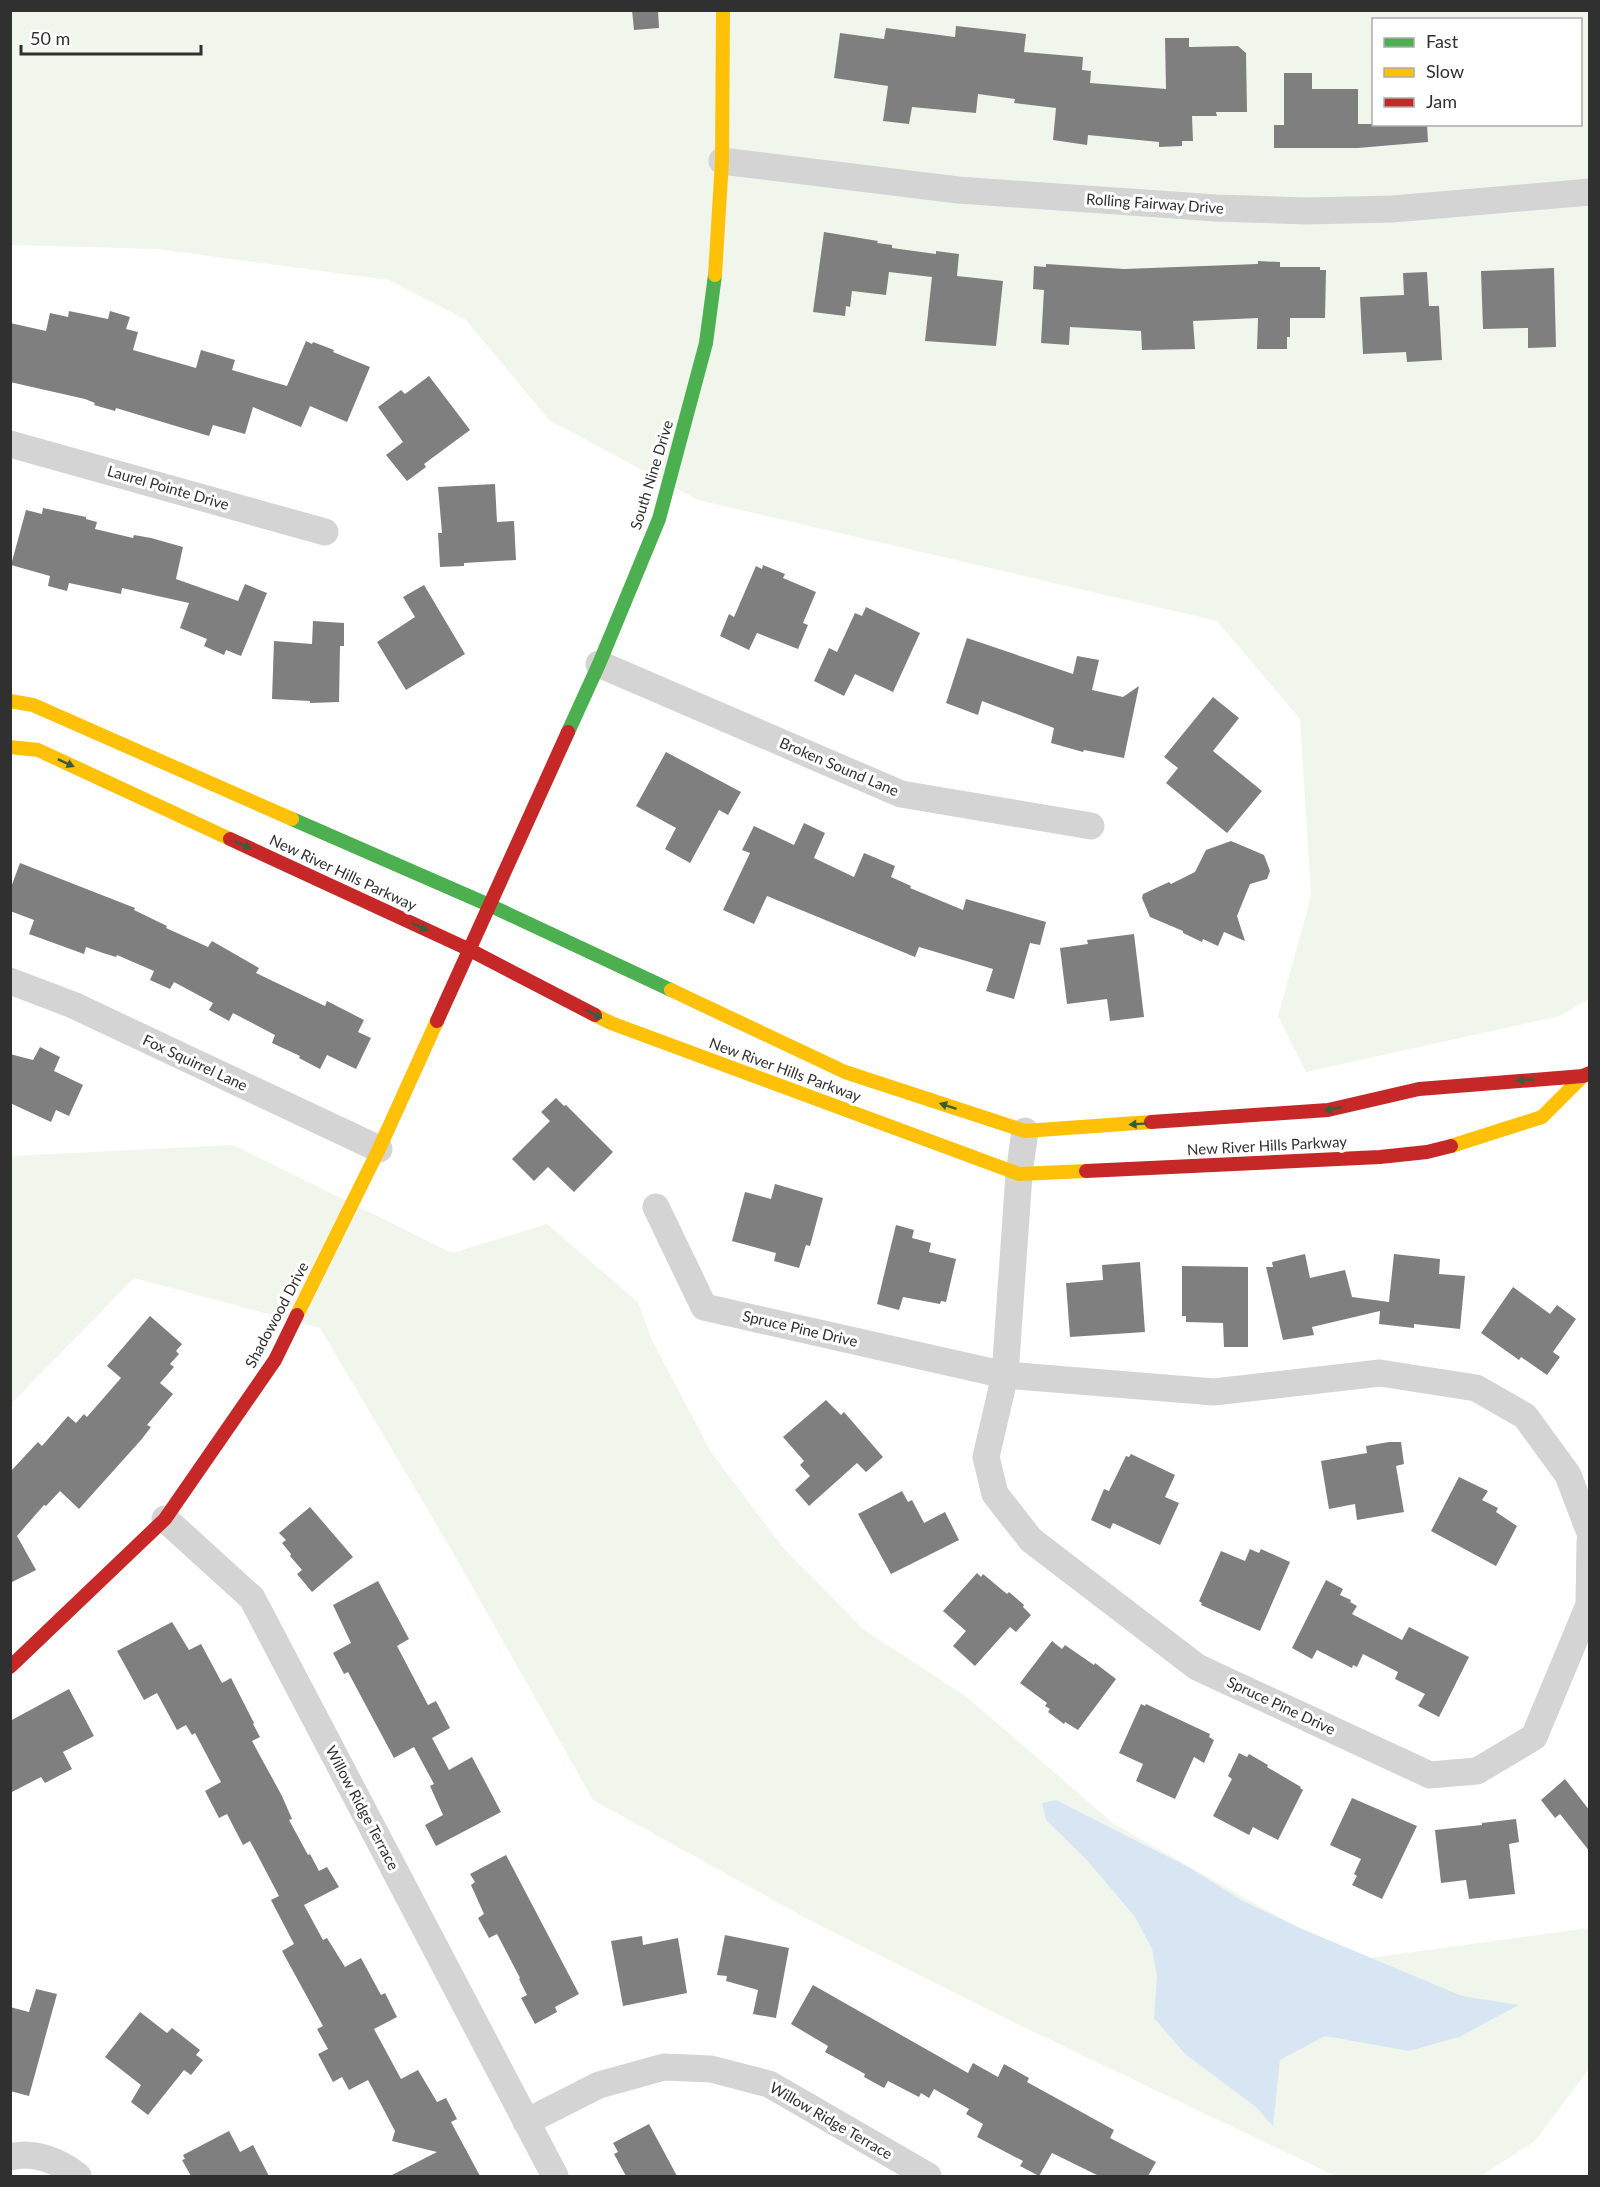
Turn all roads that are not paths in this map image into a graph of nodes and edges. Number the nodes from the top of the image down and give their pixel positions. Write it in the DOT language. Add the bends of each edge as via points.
graph roads {
  1 [pos="723,10"];
  2 [pos="722,162"];
  3 [pos="1590,192"];
  4 [pos="10,444"];
  5 [pos="325,532"];
  6 [pos="599,664"];
  7 [pos="10,702"];
  8 [pos="10,747"];
  9 [pos="1091,826"];
  10 [pos="489,905"];
  11 [pos="468,949"];
  12 [pos="10,981"];
  13 [pos="1586,1074"];
  14 [pos="1025,1131"];
  15 [pos="379,1149"];
  16 [pos="1019,1174"];
  17 [pos="656,1207"];
  18 [pos="1005,1375"];
  19 [pos="165,1519"];
  20 [pos="1590,1533"];
  21 [pos="1590,1542"];
  22 [pos="10,1667"];
  23 [pos="526,2122"];
  24 [pos="10,2157"];
  25 [pos="78,2176"];
  26 [pos="555,2176"];
  27 [pos="928,2176"];
  1 -- 2 [label="street, South Nine Drive"];
  2 -- 3 [label="street, Rolling Fairway Drive" via="958,190 1216,208 1393,208"];
  2 -- 6 [label="street, South Nine Drive" via="706,343 659,519"];
  4 -- 5 [label="street, Laurel Pointe Drive"];
  6 -- 9 [label="street, Broken Sound Lane" via="901,794"];
  6 -- 10 [label="street, South Nine Drive"];
  7 -- 10 [label="street, New River Hills Parkway" via="33,705"];
  8 -- 11 [label="street, New River Hills Parkway, one-way" via="38,750"];
  10 -- 11 [label="street, South Nine Drive"];
  14 -- 10 [label="street, New River Hills Parkway, one-way" via="845,1072"];
  11 -- 15 [label="street, Shadowood Drive"];
  11 -- 16 [label="street, New River Hills Parkway, one-way" via="611,1023"];
  12 -- 15 [label="street, Fox Squirrel Lane" via="73,1005"];
  13 -- 14 [label="street, New River Hills Parkway, one-way" via="1419,1089 1328,1110"];
  13 -- 16 [label="street, New River Hills Parkway" via="1542,1117 1427,1152"];
  14 -- 16 [label="street, Spruce Pine Drive"];
  15 -- 19 [label="street, Shadowood Drive" via="275,1360"];
  16 -- 18 [label="street, Spruce Pine Drive"];
  17 -- 18 [label="street, Spruce Pine Drive" via="704,1306"];
  18 -- 20 [label="street, Spruce Pine Drive" via="1214,1392 1380,1373 1476,1388 1525,1416 1568,1475"];
  18 -- 21 [label="street, Spruce Pine Drive" via="986,1457 995,1494 1031,1540 1197,1667 1430,1775 1477,1771 1534,1737 1589,1605"];
  19 -- 22 [label="street, Shadowood Drive"];
  19 -- 23 [label="street, Willow Ridge Terrace" via="252,1598"];
  23 -- 26 [label="street, Willow Ridge Terrace"];
  23 -- 27 [label="street, Willow Ridge Terrace" via="599,2085 664,2067 711,2069 768,2084"];
  24 -- 25 [label="street" via="23,2153 64,2165"];
}
